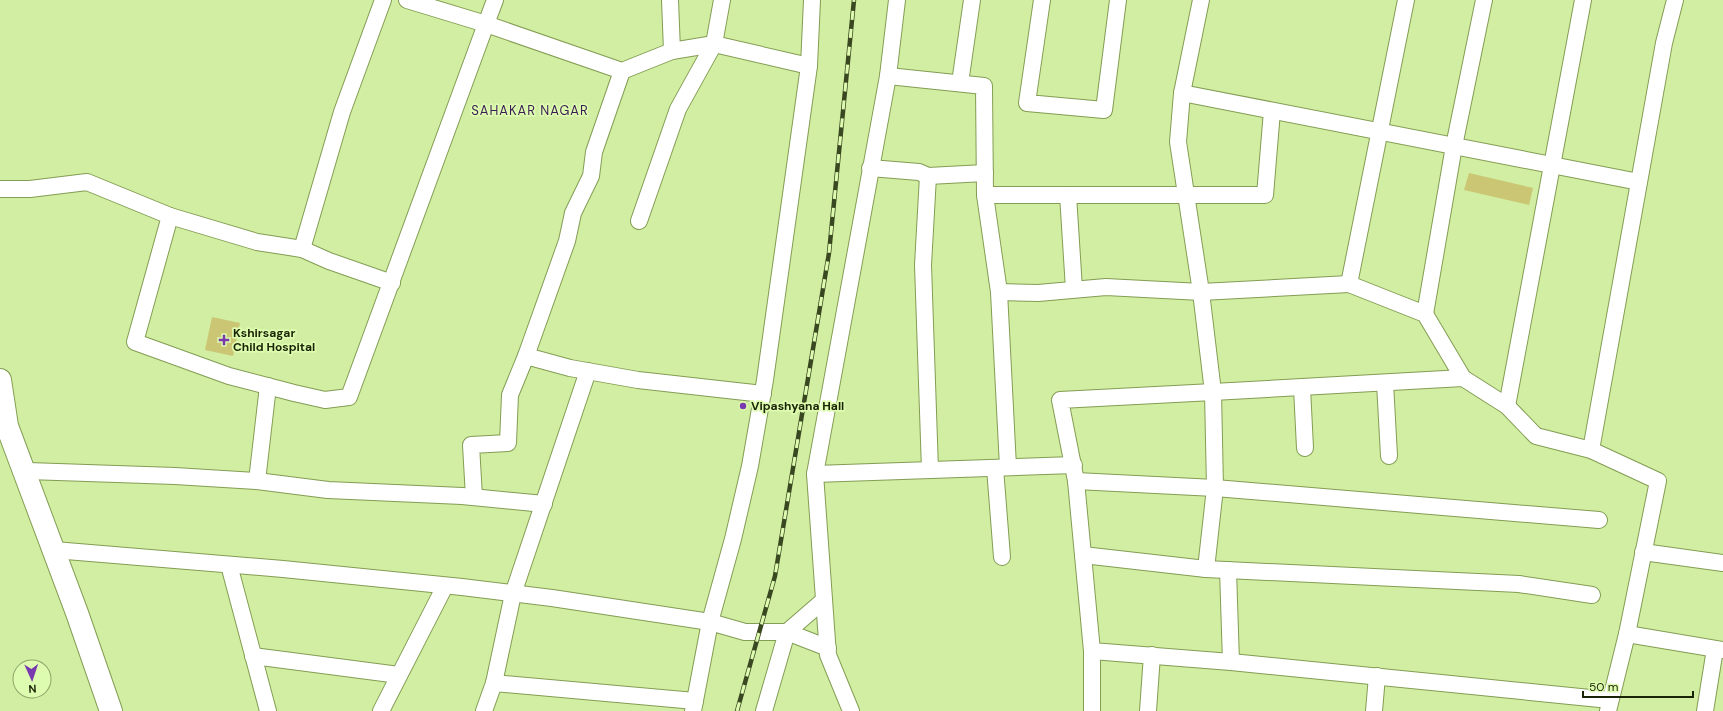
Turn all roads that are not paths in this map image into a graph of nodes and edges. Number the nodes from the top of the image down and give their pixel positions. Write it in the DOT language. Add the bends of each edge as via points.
graph roads {
  1 [pos="383,0"];
  2 [pos="407,0"];
  3 [pos="495,0"];
  4 [pos="670,0"];
  5 [pos="722,0"];
  6 [pos="812,0"];
  7 [pos="897,0"];
  8 [pos="972,0"];
  9 [pos="1042,0"];
  10 [pos="1118,0"];
  11 [pos="1200,0"];
  12 [pos="1406,0"];
  13 [pos="1484,0"];
  14 [pos="1584,0"];
  15 [pos="1675,0"];
  16 [pos="486,24"];
  17 [pos="714,44"];
  18 [pos="672,51"];
  19 [pos="809,66"];
  20 [pos="622,71"];
  21 [pos="888,76"];
  22 [pos="960,83"];
  23 [pos="1182,93"];
  24 [pos="1272,111"];
  25 [pos="1379,131"];
  26 [pos="1454,146"];
  27 [pos="1551,165"];
  28 [pos="870,168"];
  29 [pos="985,173"];
  30 [pos="928,176"];
  31 [pos="1639,182"];
  32 [pos="0,189"];
  33 [pos="985,195"];
  34 [pos="1068,195"];
  35 [pos="1186,196"];
  36 [pos="170,216"];
  37 [pos="639,220"];
  38 [pos="302,249"];
  39 [pos="392,284"];
  40 [pos="1349,284"];
  41 [pos="1074,289"];
  42 [pos="1000,292"];
  43 [pos="1201,292"];
  44 [pos="1425,314"];
  45 [pos="526,356"];
  46 [pos="588,371"];
  47 [pos="1463,378"];
  48 [pos="0,380"];
  49 [pos="1385,382"];
  50 [pos="268,386"];
  51 [pos="1302,388"];
  52 [pos="1213,392"];
  53 [pos="763,394"];
  54 [pos="1507,406"];
  55 [pos="1305,448"];
  56 [pos="1591,450"];
  57 [pos="1389,456"];
  58 [pos="1001,468"];
  59 [pos="930,470"];
  60 [pos="25,472"];
  61 [pos="1075,473"];
  62 [pos="815,474"];
  63 [pos="257,481"];
  64 [pos="1215,488"];
  65 [pos="474,497"];
  66 [pos="544,504"];
  67 [pos="1599,520"];
  68 [pos="54,550"];
  69 [pos="1643,552"];
  70 [pos="1083,555"];
  71 [pos="1002,557"];
  72 [pos="1723,564"];
  73 [pos="229,565"];
  74 [pos="1206,568"];
  75 [pos="1228,570"];
  76 [pos="446,586"];
  77 [pos="513,594"];
  78 [pos="1592,595"];
  79 [pos="824,600"];
  80 [pos="710,622"];
  81 [pos="787,632"];
  82 [pos="1627,634"];
  83 [pos="828,648"];
  84 [pos="1719,650"];
  85 [pos="1092,651"];
  86 [pos="1152,655"];
  87 [pos="253,656"];
  88 [pos="1230,662"];
  89 [pos="399,675"];
  90 [pos="1377,676"];
  91 [pos="494,683"];
  92 [pos="694,706"];
  93 [pos="1609,706"];
  94 [pos="111,711"];
  95 [pos="268,711"];
  96 [pos="381,711"];
  97 [pos="484,711"];
  98 [pos="764,711"];
  99 [pos="850,711"];
  100 [pos="1092,711"];
  101 [pos="1148,711"];
  102 [pos="1374,711"];
  103 [pos="1705,711"];
  1 -- 38 [label="street" via="342,112"];
  2 -- 16 [label="street"];
  3 -- 16 [label="street"];
  4 -- 18 [label="street"];
  5 -- 17 [label="street"];
  6 -- 19 [label="street"];
  7 -- 21 [label="street"];
  8 -- 22 [label="street"];
  9 -- 10 [label="street" via="1027,103 1104,110"];
  11 -- 23 [label="street"];
  12 -- 25 [label="street"];
  13 -- 26 [label="street"];
  14 -- 27 [label="street"];
  15 -- 31 [label="street" via="1664,43"];
  16 -- 20 [label="street"];
  16 -- 39 [label="street"];
  17 -- 18 [label="street"];
  17 -- 19 [label="street"];
  17 -- 37 [label="street" via="678,109"];
  18 -- 20 [label="street"];
  19 -- 53 [label="street"];
  20 -- 45 [label="street" via="596,146 591,176 573,213 567,241"];
  21 -- 22 [label="street"];
  21 -- 28 [label="street"];
  22 -- 29 [label="street" via="984,86"];
  23 -- 24 [label="street"];
  23 -- 35 [label="street" via="1178,142"];
  24 -- 25 [label="street"];
  24 -- 35 [label="street" via="1265,195"];
  25 -- 26 [label="street"];
  25 -- 40 [label="street"];
  26 -- 27 [label="street"];
  26 -- 44 [label="street"];
  27 -- 31 [label="street"];
  27 -- 54 [label="street"];
  28 -- 30 [label="street" via="919,172"];
  28 -- 62 [label="street"];
  29 -- 30 [label="street"];
  29 -- 33 [label="street"];
  30 -- 59 [label="street" via="923,265"];
  31 -- 56 [label="street"];
  32 -- 36 [label="street" via="30,190 87,182"];
  33 -- 34 [label="street"];
  33 -- 42 [label="street"];
  34 -- 35 [label="street"];
  34 -- 41 [label="street"];
  35 -- 43 [label="street"];
  36 -- 38 [label="street" via="257,242"];
  36 -- 50 [label="street" via="135,342 229,376"];
  38 -- 39 [label="street"];
  39 -- 50 [label="street" via="349,398 325,400"];
  40 -- 43 [label="street"];
  40 -- 44 [label="street"];
  41 -- 42 [label="street" via="1038,293"];
  41 -- 43 [label="street" via="1106,287"];
  42 -- 58 [label="street"];
  43 -- 52 [label="street"];
  44 -- 47 [label="street"];
  45 -- 46 [label="street"];
  45 -- 65 [label="street" via="510,395 508,443 471,445"];
  46 -- 53 [label="street" via="638,380"];
  46 -- 66 [label="street"];
  47 -- 49 [label="street"];
  47 -- 54 [label="street"];
  48 -- 60 [label="street" via="7,426"];
  49 -- 51 [label="street"];
  49 -- 57 [label="street"];
  50 -- 63 [label="street"];
  51 -- 52 [label="street"];
  51 -- 55 [label="street"];
  52 -- 61 [label="street" via="1060,400"];
  52 -- 64 [label="street"];
  53 -- 80 [label="street" via="750,466"];
  54 -- 56 [label="street" via="1536,436"];
  56 -- 69 [label="street" via="1658,481"];
  58 -- 59 [label="street"];
  58 -- 61 [label="street"];
  58 -- 71 [label="street"];
  59 -- 62 [label="street"];
  60 -- 63 [label="street" via="159,475"];
  60 -- 68 [label="street"];
  61 -- 64 [label="street"];
  61 -- 70 [label="street"];
  62 -- 79 [label="street"];
  63 -- 65 [label="street" via="328,490"];
  64 -- 67 [label="street"];
  64 -- 74 [label="street"];
  65 -- 66 [label="street"];
  66 -- 77 [label="street"];
  68 -- 73 [label="street"];
  68 -- 94 [label="street"];
  69 -- 72 [label="street"];
  69 -- 82 [label="street"];
  70 -- 74 [label="street"];
  70 -- 85 [label="street"];
  73 -- 76 [label="street"];
  73 -- 87 [label="street"];
  74 -- 75 [label="street"];
  75 -- 78 [label="street" via="1519,584"];
  75 -- 88 [label="street"];
  76 -- 77 [label="street"];
  76 -- 89 [label="street"];
  77 -- 80 [label="street"];
  77 -- 91 [label="street"];
  79 -- 81 [label="street"];
  79 -- 83 [label="street"];
  80 -- 81 [label="street" via="745,632"];
  80 -- 92 [label="street"];
  81 -- 83 [label="street"];
  81 -- 98 [label="street"];
  82 -- 84 [label="street"];
  82 -- 93 [label="street"];
  83 -- 99 [label="street" via="828,655"];
  84 -- 103 [label="street"];
  85 -- 86 [label="street"];
  85 -- 100 [label="street"];
  86 -- 88 [label="street"];
  86 -- 101 [label="street"];
  87 -- 89 [label="street"];
  87 -- 95 [label="street"];
  88 -- 90 [label="street"];
  89 -- 96 [label="street"];
  90 -- 93 [label="street"];
  90 -- 102 [label="street"];
  91 -- 92 [label="street"];
  91 -- 97 [label="street"];
}
